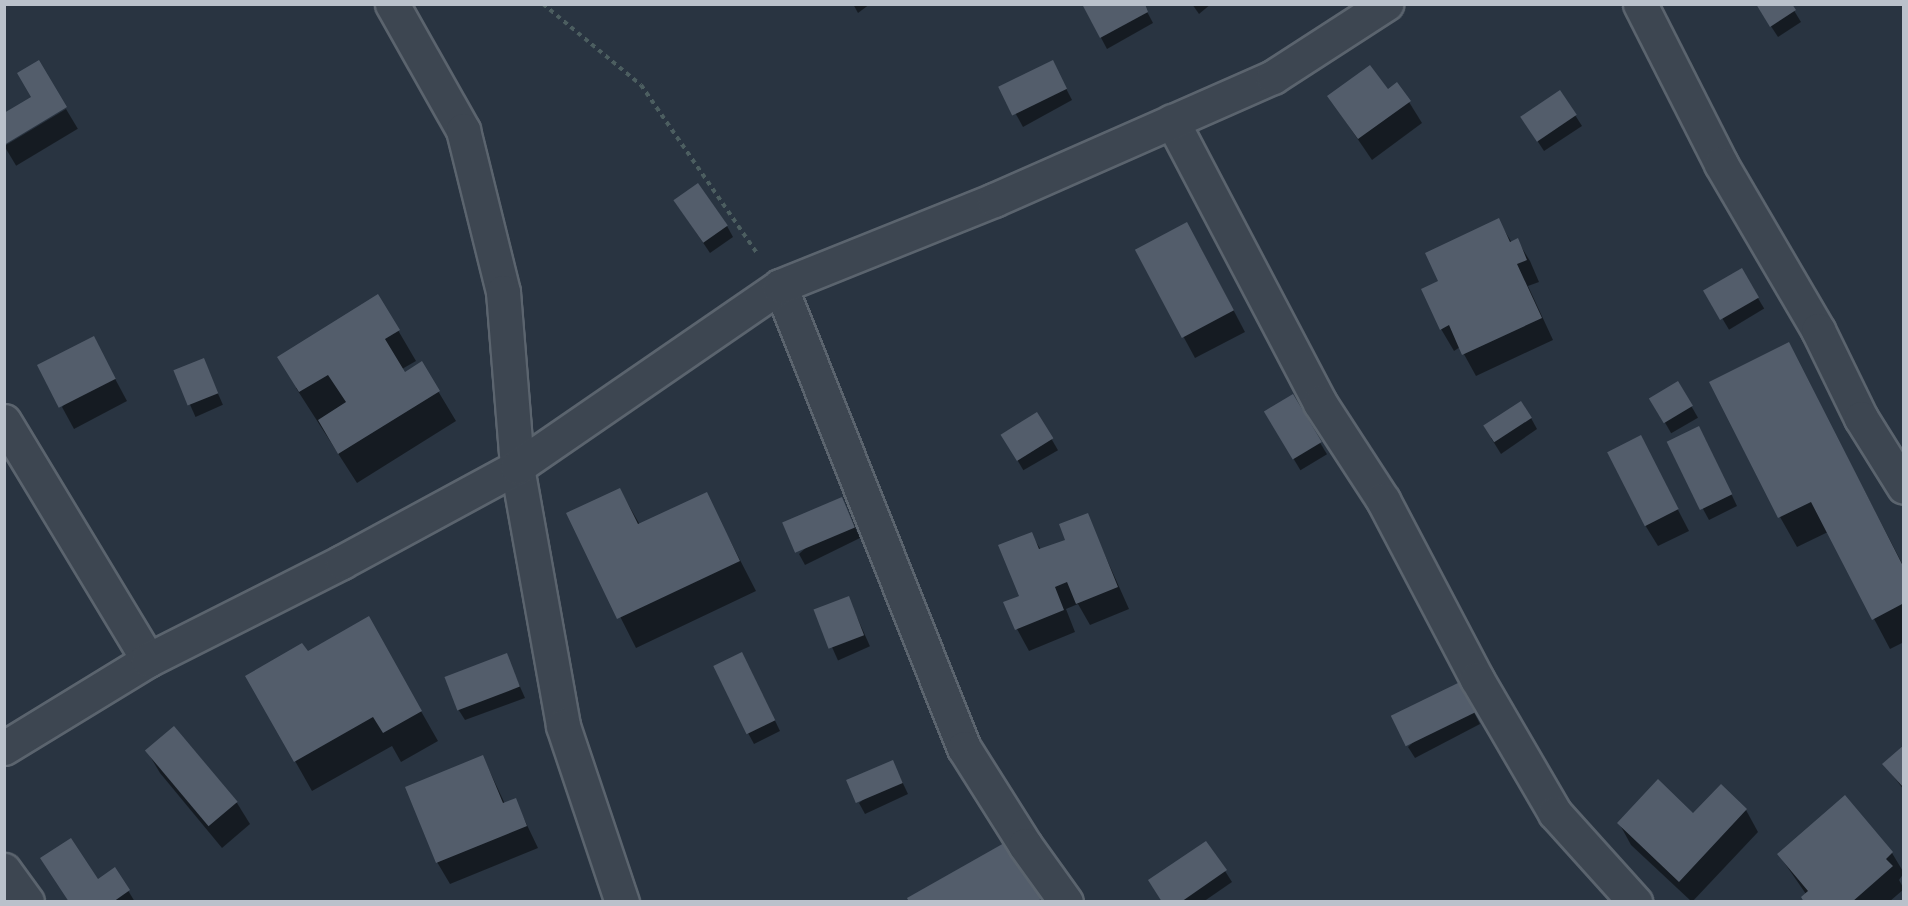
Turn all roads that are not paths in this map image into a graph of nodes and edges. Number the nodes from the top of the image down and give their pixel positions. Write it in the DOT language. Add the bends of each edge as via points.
graph roads {
  1 [pos="392,4"];
  2 [pos="1386,4"];
  3 [pos="1640,4"];
  4 [pos="1173,121"];
  5 [pos="780,286"];
  6 [pos="4,421"];
  7 [pos="517,467"];
  8 [pos="1904,487"];
  9 [pos="148,660"];
  10 [pos="4,748"];
  11 [pos="4,870"];
  12 [pos="27,902"];
  13 [pos="622,902"];
  14 [pos="1066,902"];
  15 [pos="1635,902"];
  1 -- 7 [label="street" via="463,130 504,292"];
  2 -- 4 [label="street" via="1273,77"];
  3 -- 8 [label="street" via="1721,164 1818,330 1861,418"];
  4 -- 5 [label="street" via="994,200"];
  4 -- 15 [label="street" via="1320,403 1383,500 1478,680 1555,813"];
  5 -- 7 [label="street"];
  5 -- 14 [label="street" via="964,748"];
  6 -- 9 [label="street"];
  7 -- 9 [label="street" via="342,562"];
  7 -- 13 [label="street" via="563,726"];
  9 -- 10 [label="street"];
  11 -- 12 [label="street"];
}
